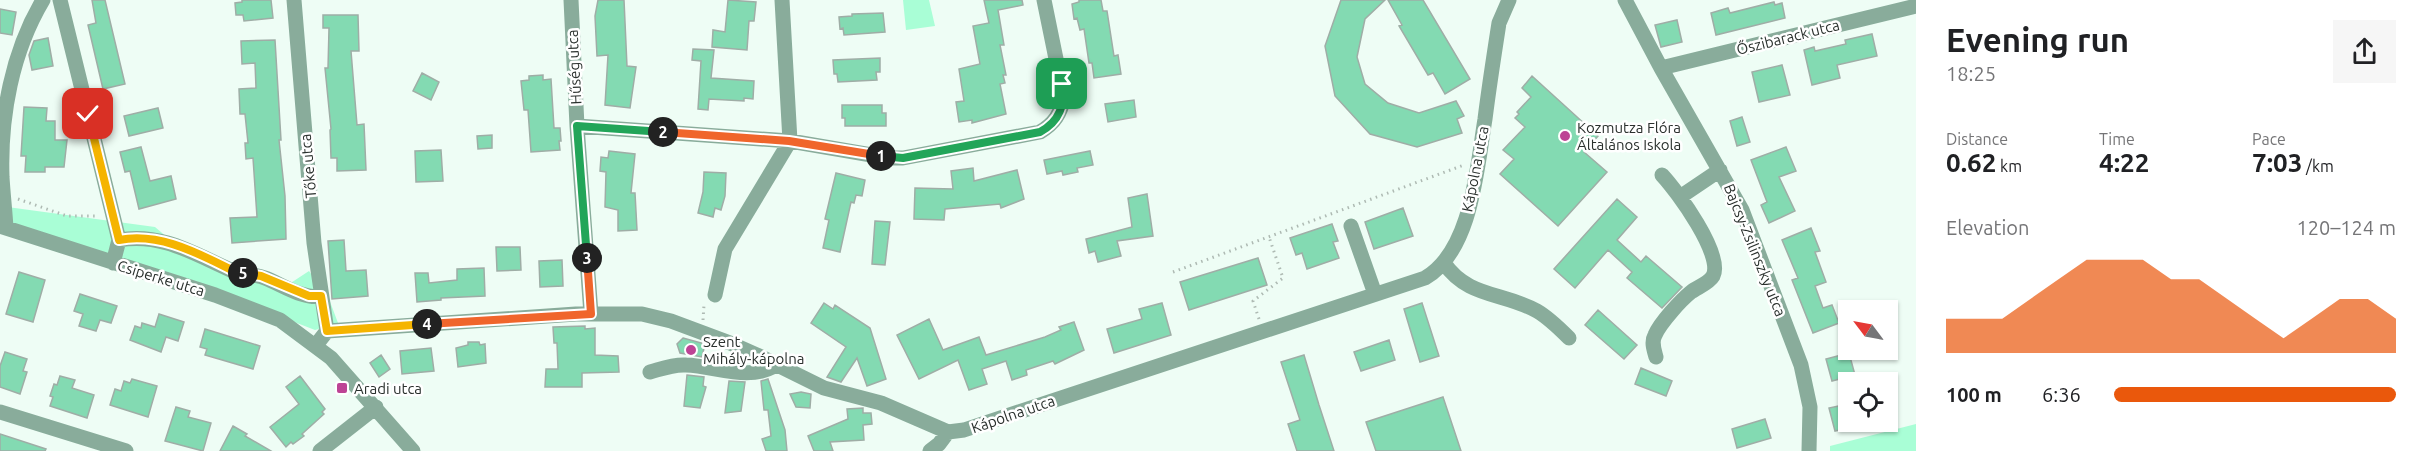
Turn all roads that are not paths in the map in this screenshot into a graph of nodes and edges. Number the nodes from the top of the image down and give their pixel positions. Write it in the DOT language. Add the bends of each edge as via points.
graph roads {
  1 [pos="43,0"];
  2 [pos="60,0"];
  3 [pos="294,0"];
  4 [pos="571,0"];
  5 [pos="782,0"];
  6 [pos="1044,0"];
  7 [pos="1509,0"];
  8 [pos="1625,0"];
  9 [pos="1916,6"];
  10 [pos="1661,68"];
  11 [pos="577,126"];
  12 [pos="789,141"];
  13 [pos="1720,170"];
  14 [pos="1662,175"];
  15 [pos="1680,197"];
  16 [pos="1351,226"];
  17 [pos="3,227"];
  18 [pos="119,240"];
  19 [pos="113,263"];
  20 [pos="1444,263"];
  21 [pos="1375,294"];
  22 [pos="716,295"];
  23 [pos="321,296"];
  24 [pos="591,314"];
  25 [pos="327,331"];
  26 [pos="1569,338"];
  27 [pos="316,345"];
  28 [pos="1656,357"];
  29 [pos="776,364"];
  30 [pos="650,372"];
  31 [pos="376,406"];
  32 [pos="0,412"];
  33 [pos="948,432"];
  34 [pos="126,451"];
  35 [pos="320,451"];
  36 [pos="413,451"];
  37 [pos="930,451"];
  38 [pos="1809,451"];
  1 -- 17 [label="street" via="17,54 3,125"];
  2 -- 18 [label="street"];
  3 -- 23 [label="street, Tőke utca"];
  4 -- 11 [label="street, Hűség utca"];
  5 -- 12 [label="street"];
  6 -- 12 [label="street" via="1064,98 1051,126 1040,132 903,158"];
  7 -- 20 [label="street, Kápolna utca" via="1499,23 1475,184 1455,246"];
  8 -- 10 [label="street, Bajcsy-Zsilinszky utca"];
  9 -- 10 [label="street, Őszibarack utca"];
  10 -- 13 [label="street, Bajcsy-Zsilinszky utca"];
  11 -- 12 [label="street"];
  11 -- 24 [label="street, Hűség utca"];
  12 -- 22 [label="street" via="725,249"];
  13 -- 15 [label="street"];
  13 -- 38 [label="street, Bajcsy-Zsilinszky utca" via="1742,210 1801,365 1810,407"];
  14 -- 15 [label="street"];
  15 -- 28 [label="street" via="1702,232 1714,271 1712,279 1688,295 1655,335"];
  16 -- 21 [label="street"];
  17 -- 19 [label="street, Csiperke utca"];
  18 -- 19 [label="street"];
  18 -- 23 [label="street" via="133,237 163,241 236,272 261,276 309,296"];
  19 -- 27 [label="street, Csiperke utca" via="264,312"];
  20 -- 21 [label="street, Kápolna utca" via="1425,278"];
  20 -- 26 [label="street" via="1467,286 1536,311"];
  21 -- 33 [label="street, Kápolna utca" via="964,430"];
  23 -- 25 [label="street, Tőke utca"];
  24 -- 25 [label="street"];
  24 -- 29 [label="street" via="657,317"];
  25 -- 27 [label="street"];
  27 -- 31 [label="street, Csiperke utca"];
  29 -- 30 [label="street" via="758,374 685,364"];
  29 -- 33 [label="street" via="824,388 881,403"];
  31 -- 35 [label="street"];
  31 -- 36 [label="street, Csiperke utca"];
  32 -- 34 [label="street"];
  33 -- 37 [label="street"];
}
